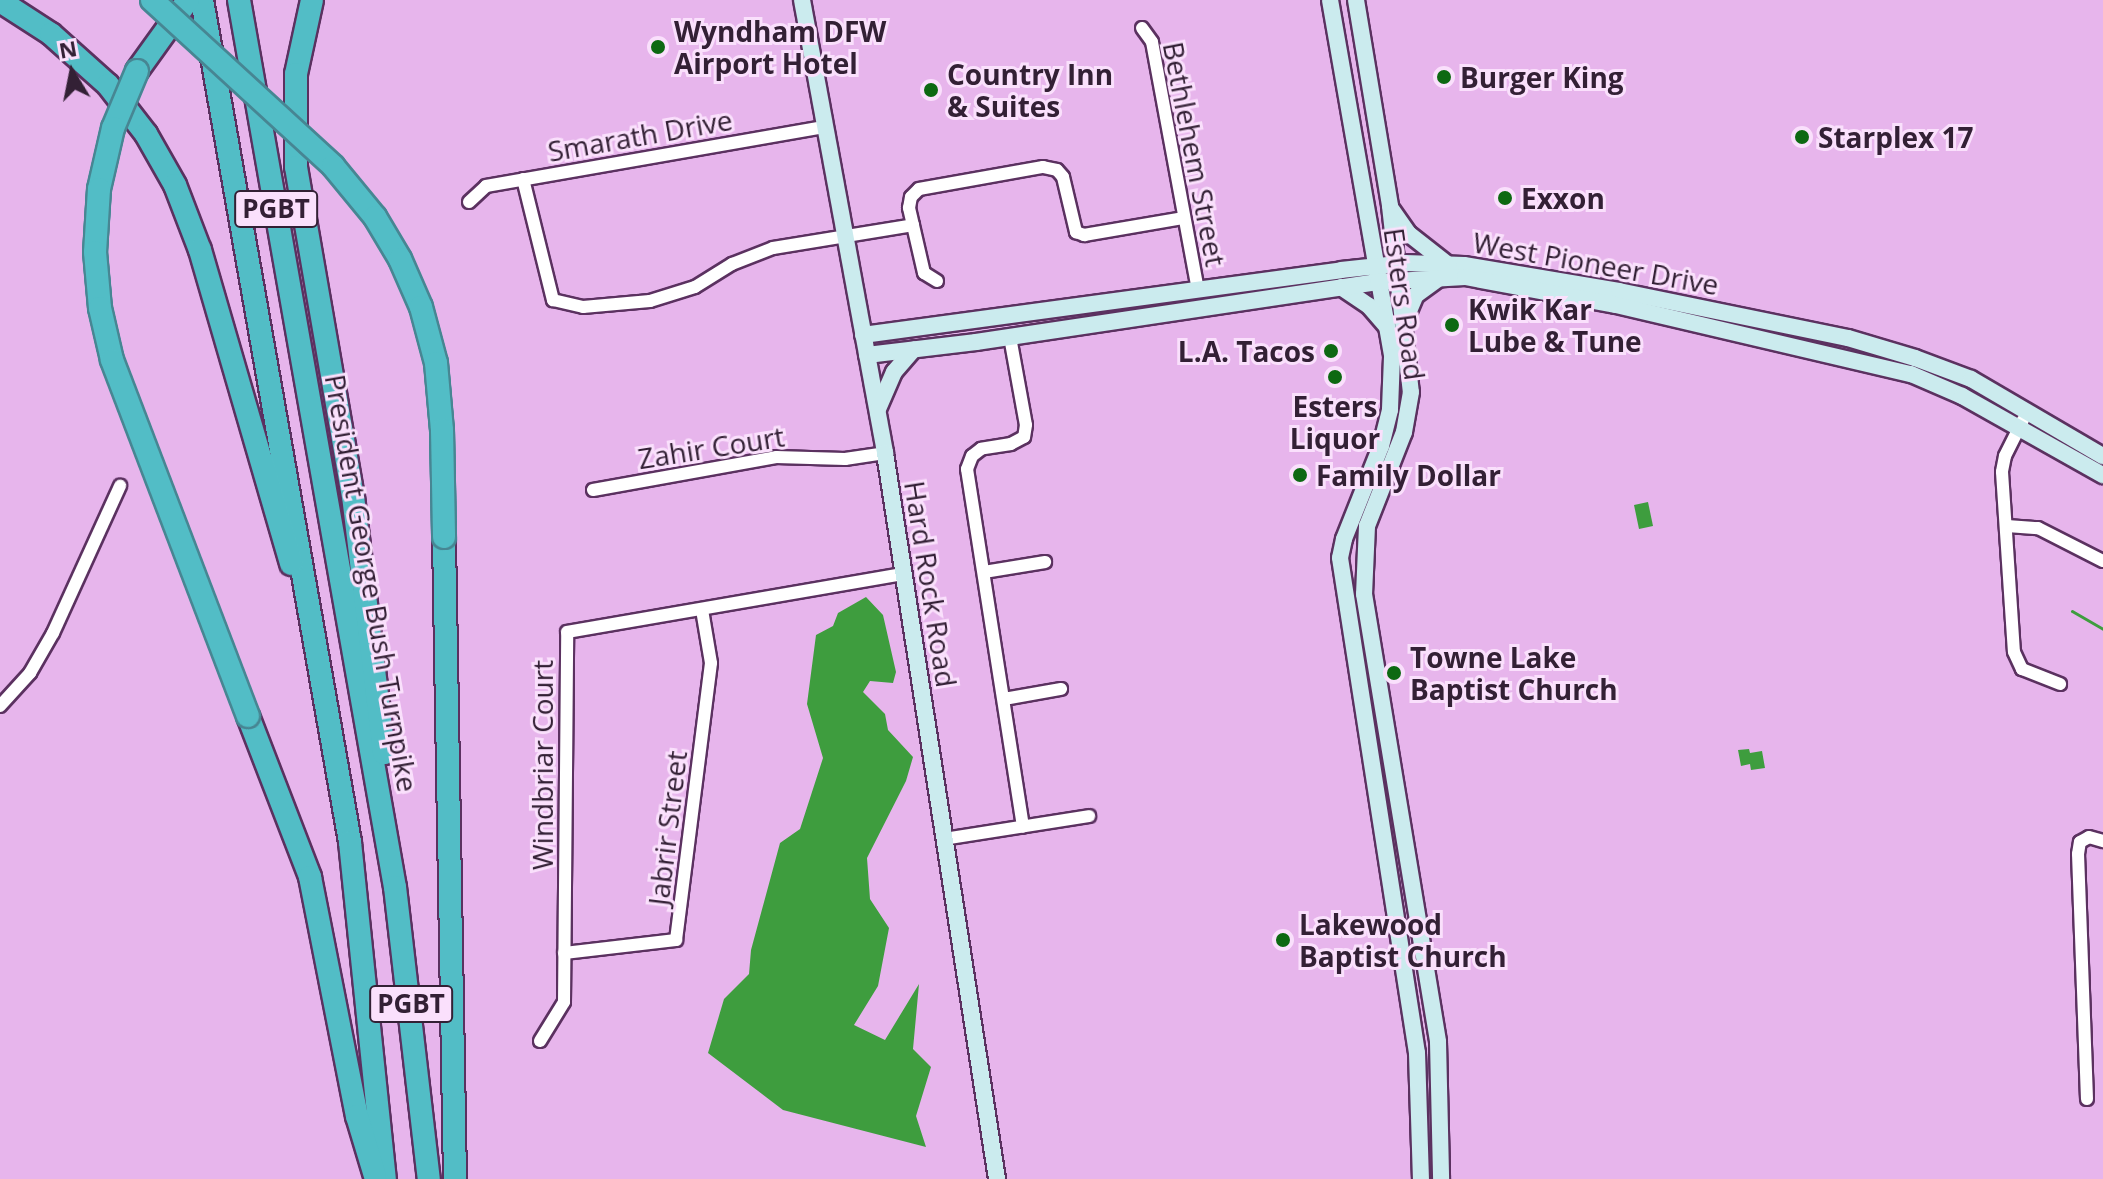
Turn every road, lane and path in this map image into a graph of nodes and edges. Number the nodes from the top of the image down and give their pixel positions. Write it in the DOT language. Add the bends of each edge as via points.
graph roads {
  1 [pos="152,0"];
  2 [pos="188,0"];
  3 [pos="202,0"];
  4 [pos="239,0"];
  5 [pos="312,0"];
  6 [pos="802,0"];
  7 [pos="1330,0"];
  8 [pos="1338,0"];
  9 [pos="1356,0"];
  10 [pos="0,1"];
  11 [pos="1142,28"];
  12 [pos="1363,43"];
  13 [pos="1338,47"];
  14 [pos="824,127"];
  15 [pos="523,179"];
  16 [pos="469,202"];
  17 [pos="1390,206"];
  18 [pos="1183,218"];
  19 [pos="913,225"];
  20 [pos="845,235"];
  21 [pos="1445,270"];
  22 [pos="1399,272"];
  23 [pos="1377,274"];
  24 [pos="937,281"];
  25 [pos="1243,284"];
  26 [pos="1341,287"];
  27 [pos="1198,290"];
  28 [pos="1108,301"];
  29 [pos="1174,312"];
  30 [pos="1405,320"];
  31 [pos="1387,327"];
  32 [pos="863,335"];
  33 [pos="1010,337"];
  34 [pos="914,349"];
  35 [pos="867,355"];
  36 [pos="878,409"];
  37 [pos="2022,421"];
  38 [pos="885,453"];
  39 [pos="2103,456"];
  40 [pos="2103,475"];
  41 [pos="120,486"];
  42 [pos="593,490"];
  43 [pos="2007,526"];
  44 [pos="2103,561"];
  45 [pos="1045,562"];
  46 [pos="984,572"];
  47 [pos="904,574"];
  48 [pos="702,610"];
  49 [pos="1368,624"];
  50 [pos="1350,628"];
  51 [pos="314,632"];
  52 [pos="2060,684"];
  53 [pos="1061,689"];
  54 [pos="1004,699"];
  55 [pos="0,706"];
  56 [pos="1395,795"];
  57 [pos="1378,798"];
  58 [pos="1089,816"];
  59 [pos="1023,827"];
  60 [pos="386,830"];
  61 [pos="944,839"];
  62 [pos="2103,841"];
  63 [pos="564,953"];
  64 [pos="540,1041"];
  65 [pos="2087,1099"];
  66 [pos="376,1179"];
  67 [pos="385,1179"];
  68 [pos="429,1179"];
  69 [pos="455,1179"];
  70 [pos="997,1179"];
  71 [pos="1421,1179"];
  72 [pos="1441,1179"];
  1 -- 69 [label="highway, bridge" via="333,166 375,217 421,307 436,363 442,430"];
  2 -- 66 [label="highway, bridge" via="137,71 113,128 99,189 96,280 112,360 310,877 357,1116"];
  3 -- 51 [label="highway, PGBT"];
  4 -- 60 [label="highway, President George Bush Turnpike / PGBT"];
  5 -- 60 [label="highway" via="296,74 296,167 340,413 383,725"];
  6 -- 14 [label="main road, Hard Rock Road"];
  7 -- 13 [label="main road, Esters Road"];
  8 -- 12 [label="main road" via="1346,27"];
  9 -- 12 [label="main road, Esters Road"];
  10 -- 51 [label="highway" via="90,67 161,158 200,250 279,529"];
  11 -- 18 [label="street, Bethlehem Street" via="1152,42"];
  12 -- 13 [label="main road"];
  12 -- 17 [label="main road, Esters Road"];
  13 -- 23 [label="main road, Esters Road"];
  14 -- 15 [label="street, Smarath Drive"];
  14 -- 20 [label="main road, Hard Rock Road"];
  15 -- 16 [label="street, Smarath Drive" via="486,186"];
  15 -- 20 [label="street" via="553,300 583,307 650,301 695,287 732,264 773,248"];
  17 -- 21 [label="main road"];
  17 -- 22 [label="main road, Esters Road"];
  18 -- 19 [label="street" via="1084,235 1076,232 1063,177 1043,167 919,189 909,202"];
  18 -- 27 [label="street, Bethlehem Street"];
  19 -- 20 [label="street"];
  19 -- 24 [label="street" via="924,273"];
  20 -- 32 [label="main road, Hard Rock Road"];
  21 -- 22 [label="main road, West Pioneer Drive"];
  21 -- 30 [label="main road" via="1416,295"];
  21 -- 37 [label="main road, West Pioneer Drive" via="1511,270 1848,338 1971,379"];
  22 -- 23 [label="main road, West Pioneer Drive"];
  22 -- 30 [label="main road, Esters Road"];
  23 -- 25 [label="main road, West Pioneer Drive"];
  23 -- 26 [label="main road, West Pioneer Drive"];
  23 -- 31 [label="main road, Esters Road"];
  25 -- 27 [label="main road, West Pioneer Drive"];
  25 -- 29 [label="main road" via="1177,306"];
  26 -- 29 [label="main road, West Pioneer Drive"];
  26 -- 31 [label="main road" via="1369,306"];
  27 -- 28 [label="main road, West Pioneer Drive"];
  28 -- 32 [label="main road, West Pioneer Drive"];
  28 -- 33 [label="main road" via="1092,311 1014,327"];
  29 -- 33 [label="main road, West Pioneer Drive"];
  30 -- 49 [label="main road, Esters Road" via="1411,392 1404,432 1367,526 1363,564"];
  31 -- 50 [label="main road, Esters Road" via="1390,410 1340,558"];
  32 -- 35 [label="main road, Hard Rock Road"];
  33 -- 34 [label="main road, West Pioneer Drive"];
  33 -- 46 [label="street" via="1024,437 981,449 967,469"];
  34 -- 35 [label="main road, West Pioneer Drive"];
  34 -- 36 [label="main road" via="894,372"];
  35 -- 36 [label="main road, Hard Rock Road"];
  36 -- 38 [label="main road, Hard Rock Road"];
  37 -- 39 [label="main road, West Pioneer Drive"];
  37 -- 40 [label="main road, West Pioneer Drive"];
  37 -- 43 [label="street" via="2002,464"];
  38 -- 42 [label="street, Zahir Court" via="845,459 776,457"];
  38 -- 47 [label="main road, Hard Rock Road"];
  41 -- 55 [label="street" via="53,633 30,673"];
  43 -- 44 [label="street" via="2047,531"];
  43 -- 52 [label="street" via="2014,652 2022,669"];
  45 -- 46 [label="street"];
  46 -- 54 [label="street"];
  47 -- 48 [label="street, Windbriar Court"];
  47 -- 61 [label="main road, Hard Rock Road"];
  48 -- 63 [label="street, Jabrir Street" via="711,663 676,940"];
  48 -- 63 [label="street, Windbriar Court" via="567,632"];
  49 -- 50 [label="main road"];
  49 -- 56 [label="main road, Esters Road"];
  50 -- 57 [label="main road, Esters Road"];
  51 -- 67 [label="highway, PGBT" via="354,872"];
  53 -- 54 [label="street"];
  54 -- 59 [label="street"];
  56 -- 57 [label="main road"];
  56 -- 72 [label="main road, Esters Road" via="1438,1042"];
  57 -- 71 [label="main road, Esters Road" via="1417,1053"];
  58 -- 59 [label="street"];
  59 -- 61 [label="street"];
  60 -- 68 [label="highway, President George Bush Turnpike / PGBT"];
  61 -- 70 [label="main road, Hard Rock Road"];
  62 -- 65 [label="street" via="2089,837 2080,842 2078,854"];
  63 -- 64 [label="street, Windbriar Court" via="564,1002"];
}
